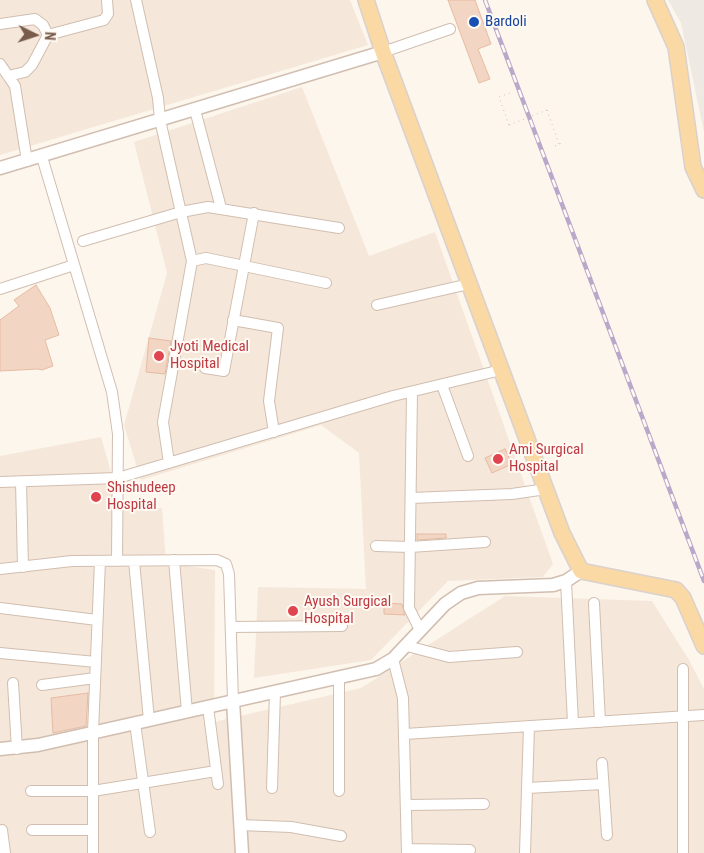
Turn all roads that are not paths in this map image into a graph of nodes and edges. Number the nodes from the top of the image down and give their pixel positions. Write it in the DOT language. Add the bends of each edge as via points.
graph roads {
  1 [pos="107,0"];
  2 [pos="136,0"];
  3 [pos="366,0"];
  4 [pos="655,0"];
  5 [pos="0,24"];
  6 [pos="450,29"];
  7 [pos="48,35"];
  8 [pos="383,52"];
  9 [pos="0,64"];
  10 [pos="8,76"];
  11 [pos="195,110"];
  12 [pos="160,120"];
  13 [pos="42,156"];
  14 [pos="27,161"];
  15 [pos="0,168"];
  16 [pos="704,190"];
  17 [pos="221,208"];
  18 [pos="181,212"];
  19 [pos="254,213"];
  20 [pos="339,228"];
  21 [pos="83,241"];
  22 [pos="192,260"];
  23 [pos="74,265"];
  24 [pos="244,266"];
  25 [pos="326,283"];
  26 [pos="469,284"];
  27 [pos="0,289"];
  28 [pos="377,305"];
  29 [pos="233,320"];
  30 [pos="205,368"];
  31 [pos="502,370"];
  32 [pos="442,385"];
  33 [pos="412,392"];
  34 [pos="274,432"];
  35 [pos="468,456"];
  36 [pos="169,463"];
  37 [pos="118,478"];
  38 [pos="0,482"];
  39 [pos="21,482"];
  40 [pos="546,489"];
  41 [pos="411,498"];
  42 [pos="485,542"];
  43 [pos="376,546"];
  44 [pos="410,547"];
  45 [pos="174,560"];
  46 [pos="100,561"];
  47 [pos="117,561"];
  48 [pos="134,561"];
  49 [pos="24,566"];
  50 [pos="0,569"];
  51 [pos="581,571"];
  52 [pos="566,581"];
  53 [pos="594,603"];
  54 [pos="0,608"];
  55 [pos="97,620"];
  56 [pos="342,626"];
  57 [pos="231,627"];
  58 [pos="420,630"];
  59 [pos="407,646"];
  60 [pos="704,646"];
  61 [pos="517,652"];
  62 [pos="0,653"];
  63 [pos="393,659"];
  64 [pos="96,662"];
  65 [pos="683,669"];
  66 [pos="339,677"];
  67 [pos="95,678"];
  68 [pos="13,684"];
  69 [pos="42,685"];
  70 [pos="275,692"];
  71 [pos="232,701"];
  72 [pos="208,707"];
  73 [pos="187,712"];
  74 [pos="683,716"];
  75 [pos="704,716"];
  76 [pos="150,720"];
  77 [pos="600,722"];
  78 [pos="136,723"];
  79 [pos="573,724"];
  80 [pos="529,726"];
  81 [pos="93,732"];
  82 [pos="405,734"];
  83 [pos="0,749"];
  84 [pos="17,749"];
  85 [pos="602,763"];
  86 [pos="216,772"];
  87 [pos="144,783"];
  88 [pos="218,784"];
  89 [pos="603,784"];
  90 [pos="272,788"];
  91 [pos="527,788"];
  92 [pos="31,791"];
  93 [pos="93,791"];
  94 [pos="339,791"];
  95 [pos="484,804"];
  96 [pos="407,805"];
  97 [pos="240,825"];
  98 [pos="2,830"];
  99 [pos="32,830"];
  100 [pos="93,830"];
  101 [pos="150,832"];
  102 [pos="607,835"];
  103 [pos="341,836"];
  104 [pos="470,850"];
  105 [pos="407,851"];
  106 [pos="5,853"];
  107 [pos="92,853"];
  108 [pos="242,853"];
  109 [pos="525,853"];
  110 [pos="683,853"];
  1 -- 7 [label="street" via="108,14 104,20"];
  2 -- 12 [label="street"];
  3 -- 8 [label="main road"];
  4 -- 16 [label="main road" via="676,47 693,167"];
  5 -- 7 [label="street" via="35,19 44,25"];
  6 -- 8 [label="street"];
  7 -- 10 [label="street" via="32,65 24,72"];
  8 -- 11 [label="street"];
  8 -- 26 [label="main road"];
  9 -- 10 [label="street"];
  10 -- 14 [label="street" via="15,86"];
  11 -- 12 [label="street"];
  11 -- 17 [label="street"];
  12 -- 13 [label="street"];
  12 -- 18 [label="street"];
  13 -- 14 [label="street"];
  13 -- 23 [label="street"];
  14 -- 15 [label="street"];
  17 -- 18 [label="street"];
  17 -- 19 [label="street"];
  18 -- 21 [label="street"];
  18 -- 22 [label="street"];
  19 -- 20 [label="street"];
  19 -- 24 [label="street"];
  22 -- 24 [label="street" via="206,258"];
  22 -- 36 [label="street" via="163,422"];
  23 -- 27 [label="street"];
  23 -- 37 [label="street" via="112,392 118,434"];
  24 -- 25 [label="street"];
  24 -- 29 [label="street"];
  26 -- 28 [label="street"];
  26 -- 31 [label="main road"];
  29 -- 30 [label="street" via="224,371"];
  29 -- 34 [label="street" via="278,328 269,401"];
  31 -- 32 [label="street"];
  31 -- 40 [label="main road"];
  32 -- 33 [label="street"];
  32 -- 35 [label="street"];
  33 -- 34 [label="street"];
  33 -- 41 [label="street"];
  34 -- 36 [label="street"];
  36 -- 37 [label="street"];
  37 -- 39 [label="street"];
  37 -- 47 [label="street"];
  38 -- 39 [label="street"];
  39 -- 49 [label="street"];
  40 -- 41 [label="street" via="512,494"];
  40 -- 51 [label="main road" via="562,533"];
  41 -- 44 [label="street"];
  42 -- 44 [label="street"];
  43 -- 44 [label="street"];
  44 -- 58 [label="street" via="409,608"];
  45 -- 48 [label="street"];
  45 -- 57 [label="street" via="217,560 226,564"];
  45 -- 73 [label="street"];
  46 -- 47 [label="street"];
  46 -- 49 [label="street"];
  46 -- 55 [label="street"];
  47 -- 48 [label="street"];
  48 -- 76 [label="street"];
  49 -- 50 [label="street"];
  51 -- 52 [label="street"];
  51 -- 60 [label="main road" via="676,590"];
  52 -- 58 [label="street" via="553,585 469,590 445,604"];
  52 -- 79 [label="street"];
  53 -- 77 [label="street"];
  54 -- 55 [label="street"];
  55 -- 64 [label="street"];
  56 -- 57 [label="street"];
  57 -- 71 [label="street"];
  58 -- 59 [label="street"];
  59 -- 61 [label="street" via="449,657"];
  59 -- 63 [label="street"];
  62 -- 64 [label="street"];
  63 -- 66 [label="street" via="376,669"];
  63 -- 82 [label="street" via="403,698"];
  64 -- 67 [label="street"];
  65 -- 74 [label="street"];
  66 -- 70 [label="street"];
  66 -- 94 [label="street"];
  67 -- 69 [label="street"];
  67 -- 81 [label="street"];
  68 -- 84 [label="street"];
  70 -- 71 [label="street"];
  70 -- 90 [label="street"];
  71 -- 72 [label="street"];
  71 -- 97 [label="street"];
  72 -- 73 [label="street"];
  72 -- 86 [label="street"];
  73 -- 76 [label="street"];
  74 -- 75 [label="street"];
  74 -- 77 [label="street"];
  74 -- 110 [label="street"];
  76 -- 78 [label="street"];
  77 -- 79 [label="street"];
  78 -- 81 [label="street"];
  78 -- 87 [label="street"];
  79 -- 80 [label="street"];
  80 -- 82 [label="street"];
  80 -- 91 [label="street"];
  81 -- 84 [label="street"];
  81 -- 93 [label="street"];
  82 -- 96 [label="street"];
  83 -- 84 [label="street"];
  85 -- 89 [label="street"];
  86 -- 87 [label="street"];
  86 -- 88 [label="street"];
  87 -- 93 [label="street"];
  87 -- 101 [label="street"];
  89 -- 91 [label="street"];
  89 -- 102 [label="street"];
  91 -- 109 [label="street"];
  92 -- 93 [label="street"];
  93 -- 100 [label="street"];
  95 -- 96 [label="street"];
  96 -- 105 [label="street"];
  97 -- 103 [label="street" via="292,827"];
  97 -- 108 [label="street"];
  98 -- 106 [label="street"];
  99 -- 100 [label="street"];
  100 -- 107 [label="street"];
  104 -- 105 [label="street"];
}
